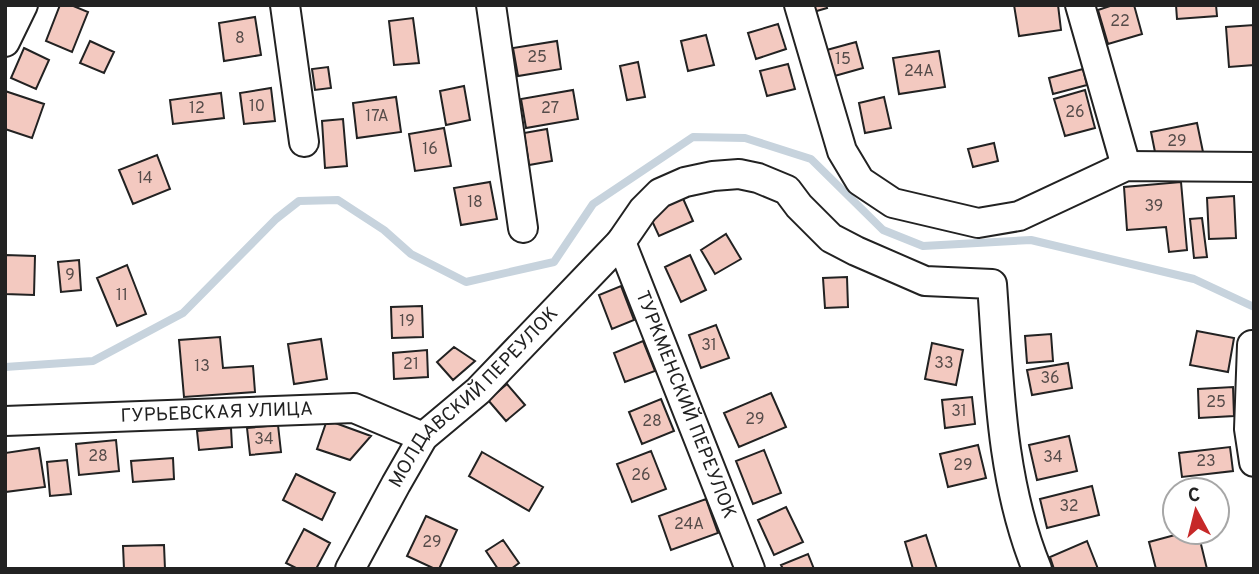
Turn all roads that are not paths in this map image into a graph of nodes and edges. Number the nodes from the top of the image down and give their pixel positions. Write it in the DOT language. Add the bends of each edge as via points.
graph roads {
  1 [pos="23,5"];
  2 [pos="285,5"];
  3 [pos="491,5"];
  4 [pos="799,5"];
  5 [pos="1080,5"];
  6 [pos="5,42"];
  7 [pos="304,142"];
  8 [pos="1126,166"];
  9 [pos="1254,167"];
  10 [pos="523,228"];
  11 [pos="621,242"];
  12 [pos="1252,345"];
  13 [pos="5,421"];
  14 [pos="423,437"];
  15 [pos="1254,462"];
  16 [pos="350,569"];
  17 [pos="750,569"];
  18 [pos="1037,569"];
  1 -- 6 [label="street"];
  2 -- 7 [label="street"];
  3 -- 10 [label="street"];
  4 -- 8 [label="street" via="842,151 860,181 893,204 978,223 1019,216"];
  5 -- 8 [label="street"];
  8 -- 9 [label="street"];
  11 -- 14 [label="street, МОЛДАВСКИЙ ПЕРЕУЛОК" via="478,391"];
  11 -- 17 [label="street, ТУРКМЕНСКИЙ ПЕРЕУЛОК"];
  11 -- 18 [label="street, МОЛДАВСКИЙ ПЕРЕУЛОК" via="660,193 685,182 739,174 787,190 831,238 856,251 925,281 992,284 1005,441"];
  12 -- 15 [label="street" via="1249,429"];
  13 -- 14 [label="street, ГУРЬЕВСКАЯ УЛИЦА" via="354,408"];
  14 -- 16 [label="street, МОЛДАВСКИЙ ПЕРЕУЛОК"];
}
